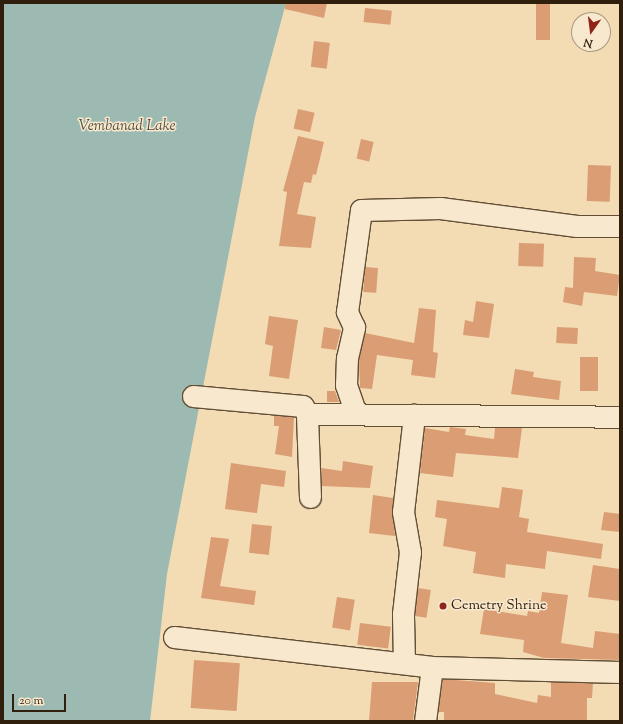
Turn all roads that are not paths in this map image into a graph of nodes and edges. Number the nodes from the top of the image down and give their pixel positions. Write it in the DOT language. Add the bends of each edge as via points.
graph roads {
  1 [pos="620,226"];
  2 [pos="193,396"];
  3 [pos="307,414"];
  4 [pos="356,414"];
  5 [pos="414,415"];
  6 [pos="620,417"];
  7 [pos="310,498"];
  8 [pos="174,637"];
  9 [pos="404,664"];
  10 [pos="432,666"];
  11 [pos="620,672"];
  12 [pos="426,721"];
  1 -- 4 [label="street" via="577,226 440,208 361,210 347,312 354,327 347,358 346,385"];
  2 -- 3 [label="street" via="303,406"];
  3 -- 4 [label="street"];
  3 -- 7 [label="street"];
  4 -- 5 [label="street"];
  5 -- 6 [label="street"];
  5 -- 9 [label="street" via="403,512 410,552 403,614"];
  8 -- 9 [label="street"];
  9 -- 10 [label="street"];
  10 -- 11 [label="street"];
  10 -- 12 [label="street"];
}
